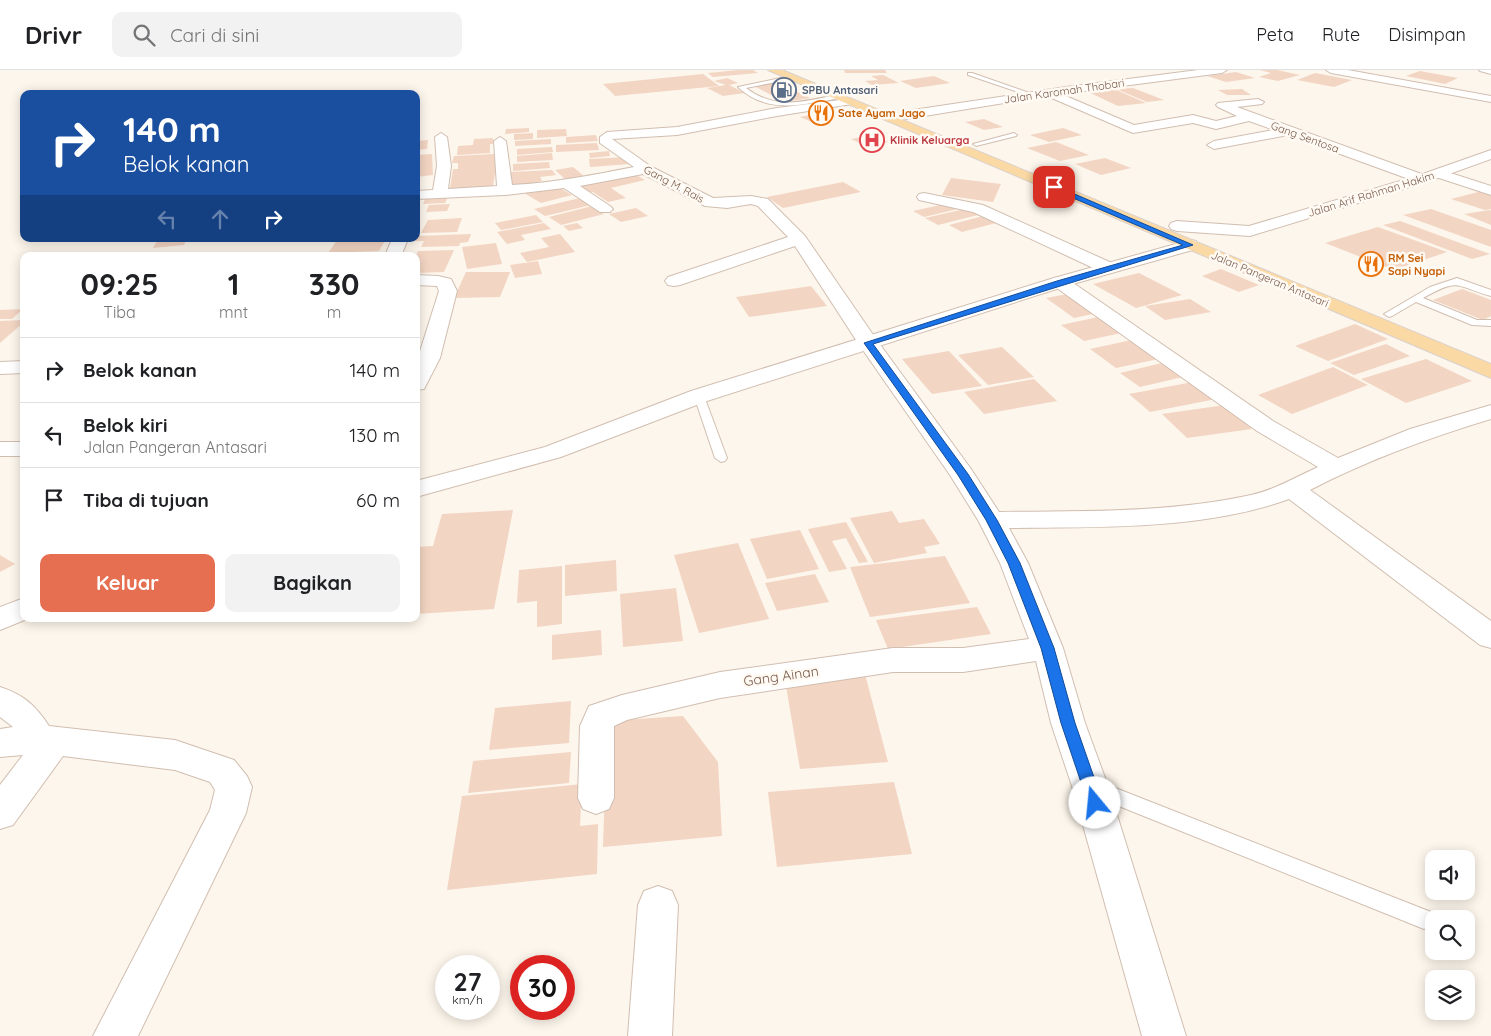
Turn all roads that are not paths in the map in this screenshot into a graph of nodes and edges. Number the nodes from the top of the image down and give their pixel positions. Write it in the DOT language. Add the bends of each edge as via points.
graph roads {
  1 [pos="773,70"];
  2 [pos="1222,70"];
  3 [pos="1335,70"];
  4 [pos="1482,70"];
  5 [pos="1491,72"];
  6 [pos="1193,73"];
  7 [pos="792,74"];
  8 [pos="970,74"];
  9 [pos="1073,76"];
  10 [pos="1222,83"];
  11 [pos="1098,85"];
  12 [pos="1049,93"];
  13 [pos="1217,94"];
  14 [pos="1032,95"];
  15 [pos="842,99"];
  16 [pos="1491,99"];
  17 [pos="1258,102"];
  18 [pos="1235,104"];
  19 [pos="906,115"];
  20 [pos="1250,117"];
  21 [pos="1288,131"];
  22 [pos="1014,135"];
  23 [pos="441,137"];
  24 [pos="500,141"];
  25 [pos="976,144"];
  26 [pos="1214,145"];
  27 [pos="1491,154"];
  28 [pos="645,169"];
  29 [pos="1438,173"];
  30 [pos="1422,179"];
  31 [pos="568,184"];
  32 [pos="505,191"];
  33 [pos="1491,191"];
  34 [pos="440,194"];
  35 [pos="420,196"];
  36 [pos="924,197"];
  37 [pos="605,209"];
  38 [pos="1177,226"];
  39 [pos="799,239"];
  40 [pos="1190,245"];
  41 [pos="1108,268"];
  42 [pos="420,280"];
  43 [pos="674,280"];
  44 [pos="1060,282"];
  45 [pos="1491,293"];
  46 [pos="1417,299"];
  47 [pos="1389,314"];
  48 [pos="1491,323"];
  49 [pos="868,343"];
  50 [pos="1491,356"];
  51 [pos="20,367"];
  52 [pos="0,368"];
  53 [pos="1491,372"];
  54 [pos="420,377"];
  55 [pos="699,396"];
  56 [pos="1491,412"];
  57 [pos="0,449"];
  58 [pos="20,449"];
  59 [pos="721,458"];
  60 [pos="1336,467"];
  61 [pos="420,488"];
  62 [pos="1292,490"];
  63 [pos="991,520"];
  64 [pos="20,610"];
  65 [pos="0,619"];
  66 [pos="1491,637"];
  67 [pos="1048,648"];
  68 [pos="0,700"];
  69 [pos="46,740"];
  70 [pos="0,743"];
  71 [pos="1090,786"];
  72 [pos="596,798"];
  73 [pos="0,813"];
  74 [pos="658,905"];
  75 [pos="1424,919"];
  76 [pos="115,1036"];
  77 [pos="650,1036"];
  78 [pos="1164,1036"];
  1 -- 7 [label="main road, Jalan Pangeran Antasari"];
  2 -- 6 [label="street, Jalan Karomah Thobari"];
  3 -- 16 [label="street"];
  4 -- 5 [label="lane"];
  6 -- 10 [label="street"];
  6 -- 11 [label="street, Jalan Karomah Thobari"];
  7 -- 15 [label="main road, Jalan Pangeran Antasari"];
  7 -- 15 [label="lane" via="741,87 770,104"];
  7 -- 19 [label="main road, Jalan Pangeran Antasari"];
  8 -- 14 [label="lane"];
  9 -- 11 [label="street"];
  11 -- 12 [label="street, Jalan Karomah Thobari"];
  12 -- 14 [label="street, Jalan Karomah Thobari"];
  12 -- 20 [label="street" via="1133,129 1190,119 1216,125"];
  13 -- 18 [label="street"];
  14 -- 19 [label="street, Jalan Karomah Thobari"];
  15 -- 28 [label="street, Gang M. Rais" via="678,131 623,133 606,137 605,140"];
  15 -- 40 [label="main road, Jalan Pangeran Antasari"];
  17 -- 18 [label="street"];
  18 -- 20 [label="street, Gang Sentosa" via="1222,104"];
  19 -- 25 [label="main road, Jalan Pangeran Antasari"];
  20 -- 21 [label="street, Gang Sentosa"];
  21 -- 26 [label="street"];
  21 -- 30 [label="street, Gang Sentosa"];
  22 -- 25 [label="lane"];
  23 -- 34 [label="street" via="444,166"];
  24 -- 32 [label="street"];
  25 -- 38 [label="main road, Jalan Pangeran Antasari"];
  27 -- 29 [label="street, Jalan Arif Rahman Hakim"];
  28 -- 31 [label="street"];
  28 -- 39 [label="street, Gang M. Rais" via="710,203 763,202"];
  29 -- 30 [label="street, Jalan Arif Rahman Hakim"];
  29 -- 33 [label="street"];
  30 -- 38 [label="street, Jalan Arif Rahman Hakim" via="1248,239"];
  31 -- 32 [label="street"];
  31 -- 37 [label="street"];
  32 -- 34 [label="street"];
  34 -- 35 [label="street"];
  36 -- 41 [label="street" via="978,208"];
  38 -- 47 [label="main road, Jalan Pangeran Antasari"];
  39 -- 43 [label="street"];
  39 -- 49 [label="street, Gang M. Rais"];
  40 -- 41 [label="street"];
  40 -- 53 [label="main road, Jalan Pangeran Antasari"];
  41 -- 44 [label="street"];
  42 -- 54 [label="street" via="445,283 448,291 430,358"];
  44 -- 49 [label="street"];
  44 -- 60 [label="street" via="1265,426"];
  45 -- 46 [label="lane" via="1453,281"];
  46 -- 47 [label="lane"];
  46 -- 48 [label="lane" via="1475,323"];
  47 -- 50 [label="main road, Jalan Pangeran Antasari"];
  49 -- 55 [label="street"];
  49 -- 63 [label="street, Gang M. Rais"];
  51 -- 52 [label="street"];
  55 -- 59 [label="lane"];
  55 -- 61 [label="street" via="553,452"];
  56 -- 60 [label="street" via="1418,434"];
  57 -- 58 [label="street"];
  60 -- 62 [label="street"];
  62 -- 63 [label="street" via="1256,502 1184,512 1109,519"];
  62 -- 66 [label="street"];
  63 -- 67 [label="street, Gang M. Rais" via="1014,563"];
  64 -- 65 [label="street"];
  67 -- 71 [label="street, Gang M. Rais" via="1068,723"];
  67 -- 72 [label="street, Gang Ainan" via="964,660 893,660 720,685 622,708 601,716 596,726"];
  68 -- 69 [label="street" via="24,716"];
  69 -- 70 [label="street"];
  69 -- 73 [label="street"];
  69 -- 76 [label="street" via="176,755 222,771 234,787 228,813"];
  71 -- 75 [label="lane"];
  71 -- 78 [label="street, Gang M. Rais"];
  74 -- 77 [label="street"];
}
